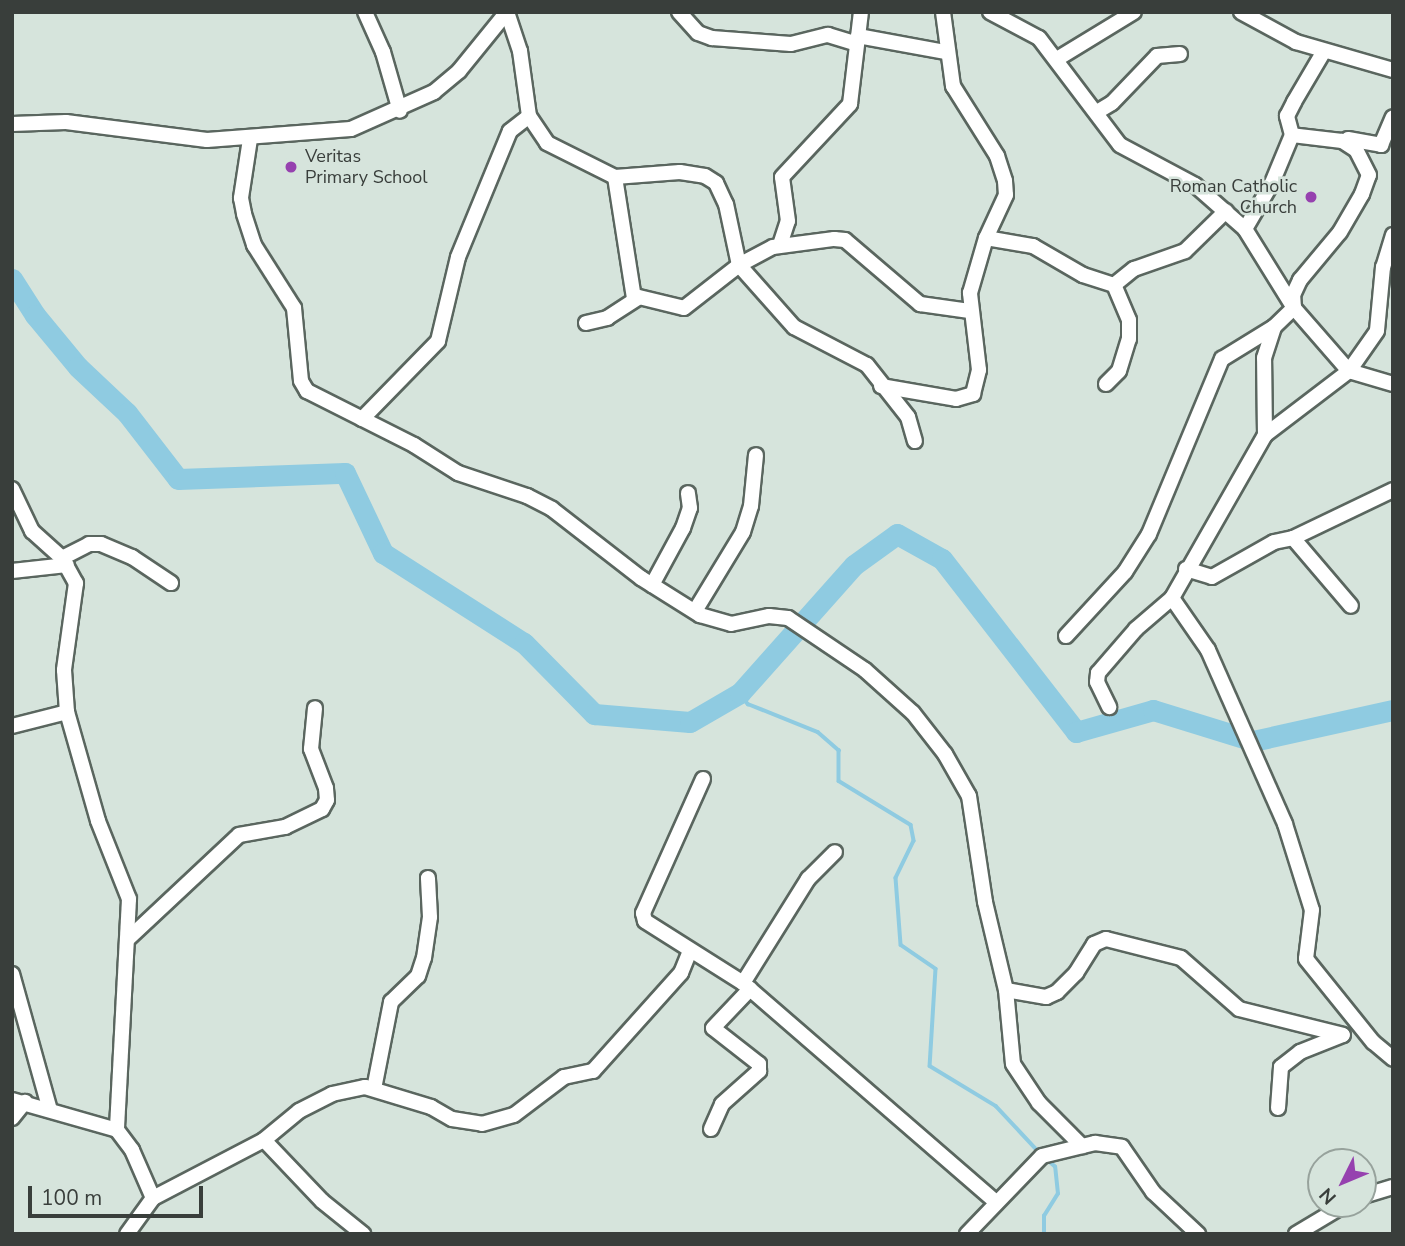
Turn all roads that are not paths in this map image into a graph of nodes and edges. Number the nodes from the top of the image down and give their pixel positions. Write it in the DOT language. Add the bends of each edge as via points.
graph roads {
  1 [pos="365,12"];
  2 [pos="507,12"];
  3 [pos="679,12"];
  4 [pos="861,12"];
  5 [pos="943,12"];
  6 [pos="990,12"];
  7 [pos="1134,12"];
  8 [pos="1241,12"];
  9 [pos="858,40"];
  10 [pos="1325,51"];
  11 [pos="945,52"];
  12 [pos="1180,54"];
  13 [pos="1057,59"];
  14 [pos="1393,70"];
  15 [pos="400,111"];
  16 [pos="1097,112"];
  17 [pos="530,117"];
  18 [pos="1393,117"];
  19 [pos="12,124"];
  20 [pos="1292,135"];
  21 [pos="250,139"];
  22 [pos="1342,141"];
  23 [pos="615,177"];
  24 [pos="1226,211"];
  25 [pos="1245,229"];
  26 [pos="1393,235"];
  27 [pos="986,238"];
  28 [pos="780,245"];
  29 [pos="739,265"];
  30 [pos="1114,285"];
  31 [pos="634,299"];
  32 [pos="1294,308"];
  33 [pos="970,311"];
  34 [pos="586,323"];
  35 [pos="1274,327"];
  36 [pos="1349,371"];
  37 [pos="1106,384"];
  38 [pos="1393,384"];
  39 [pos="881,386"];
  40 [pos="362,419"];
  41 [pos="1265,435"];
  42 [pos="915,441"];
  43 [pos="756,455"];
  44 [pos="12,489"];
  45 [pos="1393,490"];
  46 [pos="688,493"];
  47 [pos="1293,538"];
  48 [pos="64,561"];
  49 [pos="1186,569"];
  50 [pos="12,571"];
  51 [pos="171,583"];
  52 [pos="652,585"];
  53 [pos="1172,598"];
  54 [pos="1352,606"];
  55 [pos="695,611"];
  56 [pos="1066,636"];
  57 [pos="1109,707"];
  58 [pos="316,708"];
  59 [pos="67,712"];
  60 [pos="12,726"];
  61 [pos="703,779"];
  62 [pos="835,852"];
  63 [pos="428,878"];
  64 [pos="128,939"];
  65 [pos="690,951"];
  66 [pos="12,974"];
  67 [pos="747,986"];
  68 [pos="1006,990"];
  69 [pos="1361,1027"];
  70 [pos="1343,1035"];
  71 [pos="1393,1059"];
  72 [pos="374,1089"];
  73 [pos="19,1101"];
  74 [pos="1278,1108"];
  75 [pos="50,1110"];
  76 [pos="12,1118"];
  77 [pos="711,1129"];
  78 [pos="117,1130"];
  79 [pos="264,1140"];
  80 [pos="1083,1146"];
  81 [pos="153,1198"];
  82 [pos="995,1201"];
  83 [pos="1323,1218"];
  84 [pos="127,1234"];
  85 [pos="363,1234"];
  86 [pos="967,1234"];
  87 [pos="1198,1234"];
  88 [pos="1296,1234"];
  1 -- 15 [label="street" via="383,52"];
  2 -- 15 [label="street" via="453,76"];
  2 -- 17 [label="street" via="520,51"];
  3 -- 9 [label="street" via="698,33 712,38 791,44 828,35"];
  4 -- 9 [label="street"];
  5 -- 11 [label="street"];
  6 -- 13 [label="street" via="1039,38"];
  7 -- 13 [label="street"];
  8 -- 10 [label="street" via="1296,42"];
  9 -- 11 [label="street"];
  9 -- 28 [label="street" via="850,104 782,177 788,221"];
  10 -- 14 [label="street"];
  10 -- 20 [label="street" via="1287,116"];
  11 -- 27 [label="street" via="953,86 997,156 1005,181 1006,195"];
  12 -- 16 [label="street" via="1157,56 1112,103"];
  13 -- 16 [label="street"];
  15 -- 21 [label="street" via="351,129"];
  16 -- 24 [label="street" via="1120,145 1195,185"];
  17 -- 23 [label="street" via="547,143"];
  17 -- 40 [label="street" via="510,131 458,257 438,341"];
  18 -- 22 [label="street" via="1381,145"];
  19 -- 21 [label="street" via="66,122 173,139"];
  20 -- 22 [label="street"];
  20 -- 25 [label="street" via="1272,183"];
  21 -- 40 [label="street" via="241,198 244,214 254,245 294,308 301,381 307,391"];
  22 -- 32 [label="street" via="1364,158 1369,175 1340,232 1297,286"];
  23 -- 29 [label="street" via="680,172 711,179 726,204"];
  23 -- 31 [label="street"];
  24 -- 25 [label="street"];
  24 -- 30 [label="street" via="1185,251 1134,269"];
  25 -- 32 [label="street"];
  26 -- 36 [label="street" via="1383,267 1377,331"];
  27 -- 30 [label="street" via="1033,246 1083,275"];
  27 -- 33 [label="street" via="973,270"];
  28 -- 29 [label="street"];
  28 -- 33 [label="street" via="845,240 920,304"];
  29 -- 31 [label="street" via="684,308 662,300"];
  29 -- 39 [label="street" via="794,327 859,358"];
  30 -- 37 [label="street" via="1127,312 1129,339 1119,371"];
  31 -- 34 [label="street" via="615,314"];
  32 -- 35 [label="street"];
  32 -- 36 [label="street"];
  33 -- 39 [label="street" via="976,324 979,370 973,394 957,399"];
  35 -- 41 [label="street" via="1264,358"];
  35 -- 56 [label="street" via="1222,359 1149,534 1125,572"];
  36 -- 38 [label="street"];
  36 -- 41 [label="street"];
  39 -- 42 [label="street" via="908,417"];
  40 -- 52 [label="street" via="458,473 552,509"];
  41 -- 49 [label="street"];
  43 -- 55 [label="street" via="751,506 743,532"];
  44 -- 48 [label="street" via="32,531"];
  45 -- 47 [label="street"];
  46 -- 52 [label="street" via="690,508 683,528"];
  47 -- 49 [label="street" via="1274,542 1212,577"];
  47 -- 54 [label="street"];
  48 -- 50 [label="street"];
  48 -- 51 [label="street" via="89,544 101,544 132,557"];
  48 -- 59 [label="street" via="76,583 77,602 64,670"];
  49 -- 53 [label="street"];
  52 -- 55 [label="street"];
  53 -- 57 [label="street" via="1136,629 1098,673 1097,682"];
  53 -- 69 [label="street" via="1199,632 1245,729 1308,893 1312,910 1306,959"];
  55 -- 68 [label="street" via="731,624 769,616 788,618 892,693 961,778 977,831 985,901"];
  58 -- 64 [label="street" via="311,749 326,788 322,809 285,827 239,835"];
  59 -- 60 [label="street"];
  59 -- 64 [label="street" via="98,821 129,899"];
  61 -- 65 [label="street" via="643,913 650,926"];
  62 -- 67 [label="street" via="808,879"];
  63 -- 72 [label="street" via="430,918 424,958 418,976 391,1002"];
  64 -- 78 [label="street"];
  65 -- 67 [label="street"];
  65 -- 72 [label="street" via="681,973 593,1070 564,1077 514,1115 482,1124 452,1119"];
  66 -- 75 [label="street"];
  67 -- 77 [label="street" via="713,1028 759,1064 759,1071 722,1104"];
  67 -- 82 [label="street"];
  68 -- 70 [label="street" via="1046,997 1057,992 1094,944 1105,939 1181,958 1239,1009"];
  68 -- 80 [label="street" via="1013,1064 1021,1082"];
  69 -- 70 [label="street"];
  69 -- 71 [label="street"];
  70 -- 74 [label="street" via="1300,1052 1281,1067"];
  72 -- 79 [label="street" via="332,1094 299,1111"];
  73 -- 75 [label="street"];
  73 -- 76 [label="street"];
  75 -- 78 [label="street"];
  78 -- 81 [label="street" via="132,1150"];
  79 -- 81 [label="street"];
  79 -- 85 [label="street" via="322,1201"];
  80 -- 82 [label="street" via="1042,1156"];
  80 -- 87 [label="street" via="1115,1143 1122,1147 1153,1192"];
  81 -- 84 [label="street"];
  82 -- 86 [label="street"];
  83 -- 88 [label="street"];
}
